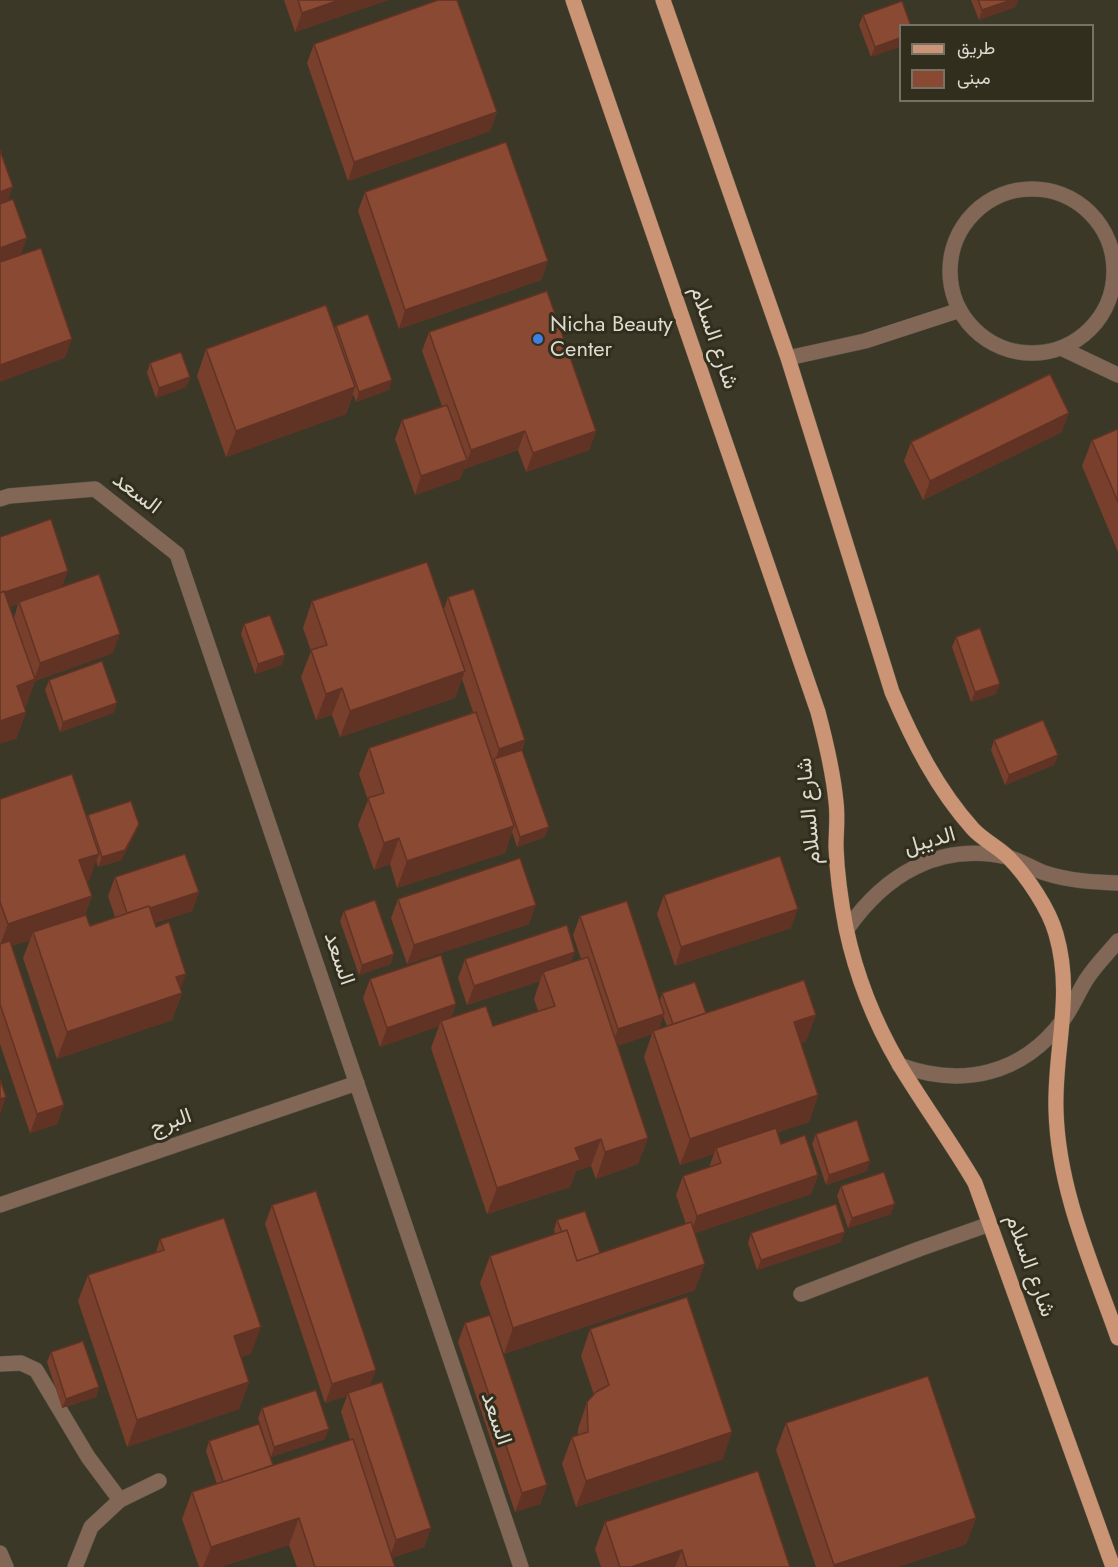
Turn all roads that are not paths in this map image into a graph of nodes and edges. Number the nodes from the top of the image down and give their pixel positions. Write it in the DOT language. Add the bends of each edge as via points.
graph roads {
  1 [pos="573,0"];
  2 [pos="663,0"];
  3 [pos="960,310"];
  4 [pos="1061,348"];
  5 [pos="788,358"];
  6 [pos="1118,375"];
  7 [pos="0,499"];
  8 [pos="1009,858"];
  9 [pos="1118,883"];
  10 [pos="847,929"];
  11 [pos="1118,941"];
  12 [pos="1064,1019"];
  13 [pos="900,1065"];
  14 [pos="357,1083"];
  15 [pos="0,1205"];
  16 [pos="990,1224"];
  17 [pos="801,1294"];
  18 [pos="1118,1338"];
  19 [pos="0,1364"];
  20 [pos="159,1481"];
  21 [pos="120,1500"];
  22 [pos="0,1553"];
  23 [pos="6,1567"];
  24 [pos="75,1567"];
  25 [pos="521,1567"];
  26 [pos="1113,1567"];
  1 -- 10 [label="main road, شارع السلام" via="818,712 830,758 836,803 836,849"];
  2 -- 5 [label="main road"];
  3 -- 4 [label="street" via="974,329 993,344 1039,353"];
  3 -- 4 [label="street" via="951,289 950,266 955,243 966,222 982,206 1003,194 1026,189 1050,190 1071,198 1090,212 1105,231 1115,276 1098,319 1082,336"];
  3 -- 5 [label="street" via="865,342"];
  4 -- 6 [label="street"];
  5 -- 8 [label="main road" via="892,692 909,732 930,771 974,831"];
  7 -- 14 [label="street, السعد" via="95,489 177,554"];
  8 -- 9 [label="street, الديبل" via="1047,873 1086,882"];
  8 -- 10 [label="street, الديبل" via="981,854 923,863 880,889"];
  8 -- 12 [label="main road" via="1037,892 1056,933 1065,976"];
  10 -- 13 [label="main road, شارع السلام" via="868,999"];
  11 -- 12 [label="street" via="1087,978"];
  12 -- 13 [label="street" via="1045,1042 1022,1059 995,1071 946,1077"];
  12 -- 18 [label="main road" via="1056,1111 1065,1185"];
  13 -- 16 [label="main road, شارع السلام" via="975,1183"];
  14 -- 15 [label="street, البرج"];
  14 -- 25 [label="street, السعد"];
  16 -- 17 [label="street"];
  16 -- 26 [label="main road, شارع السلام"];
  19 -- 21 [label="street" via="21,1363 36,1370 88,1457"];
  20 -- 21 [label="street"];
  21 -- 24 [label="street" via="91,1527"];
  22 -- 23 [label="street"];
}
